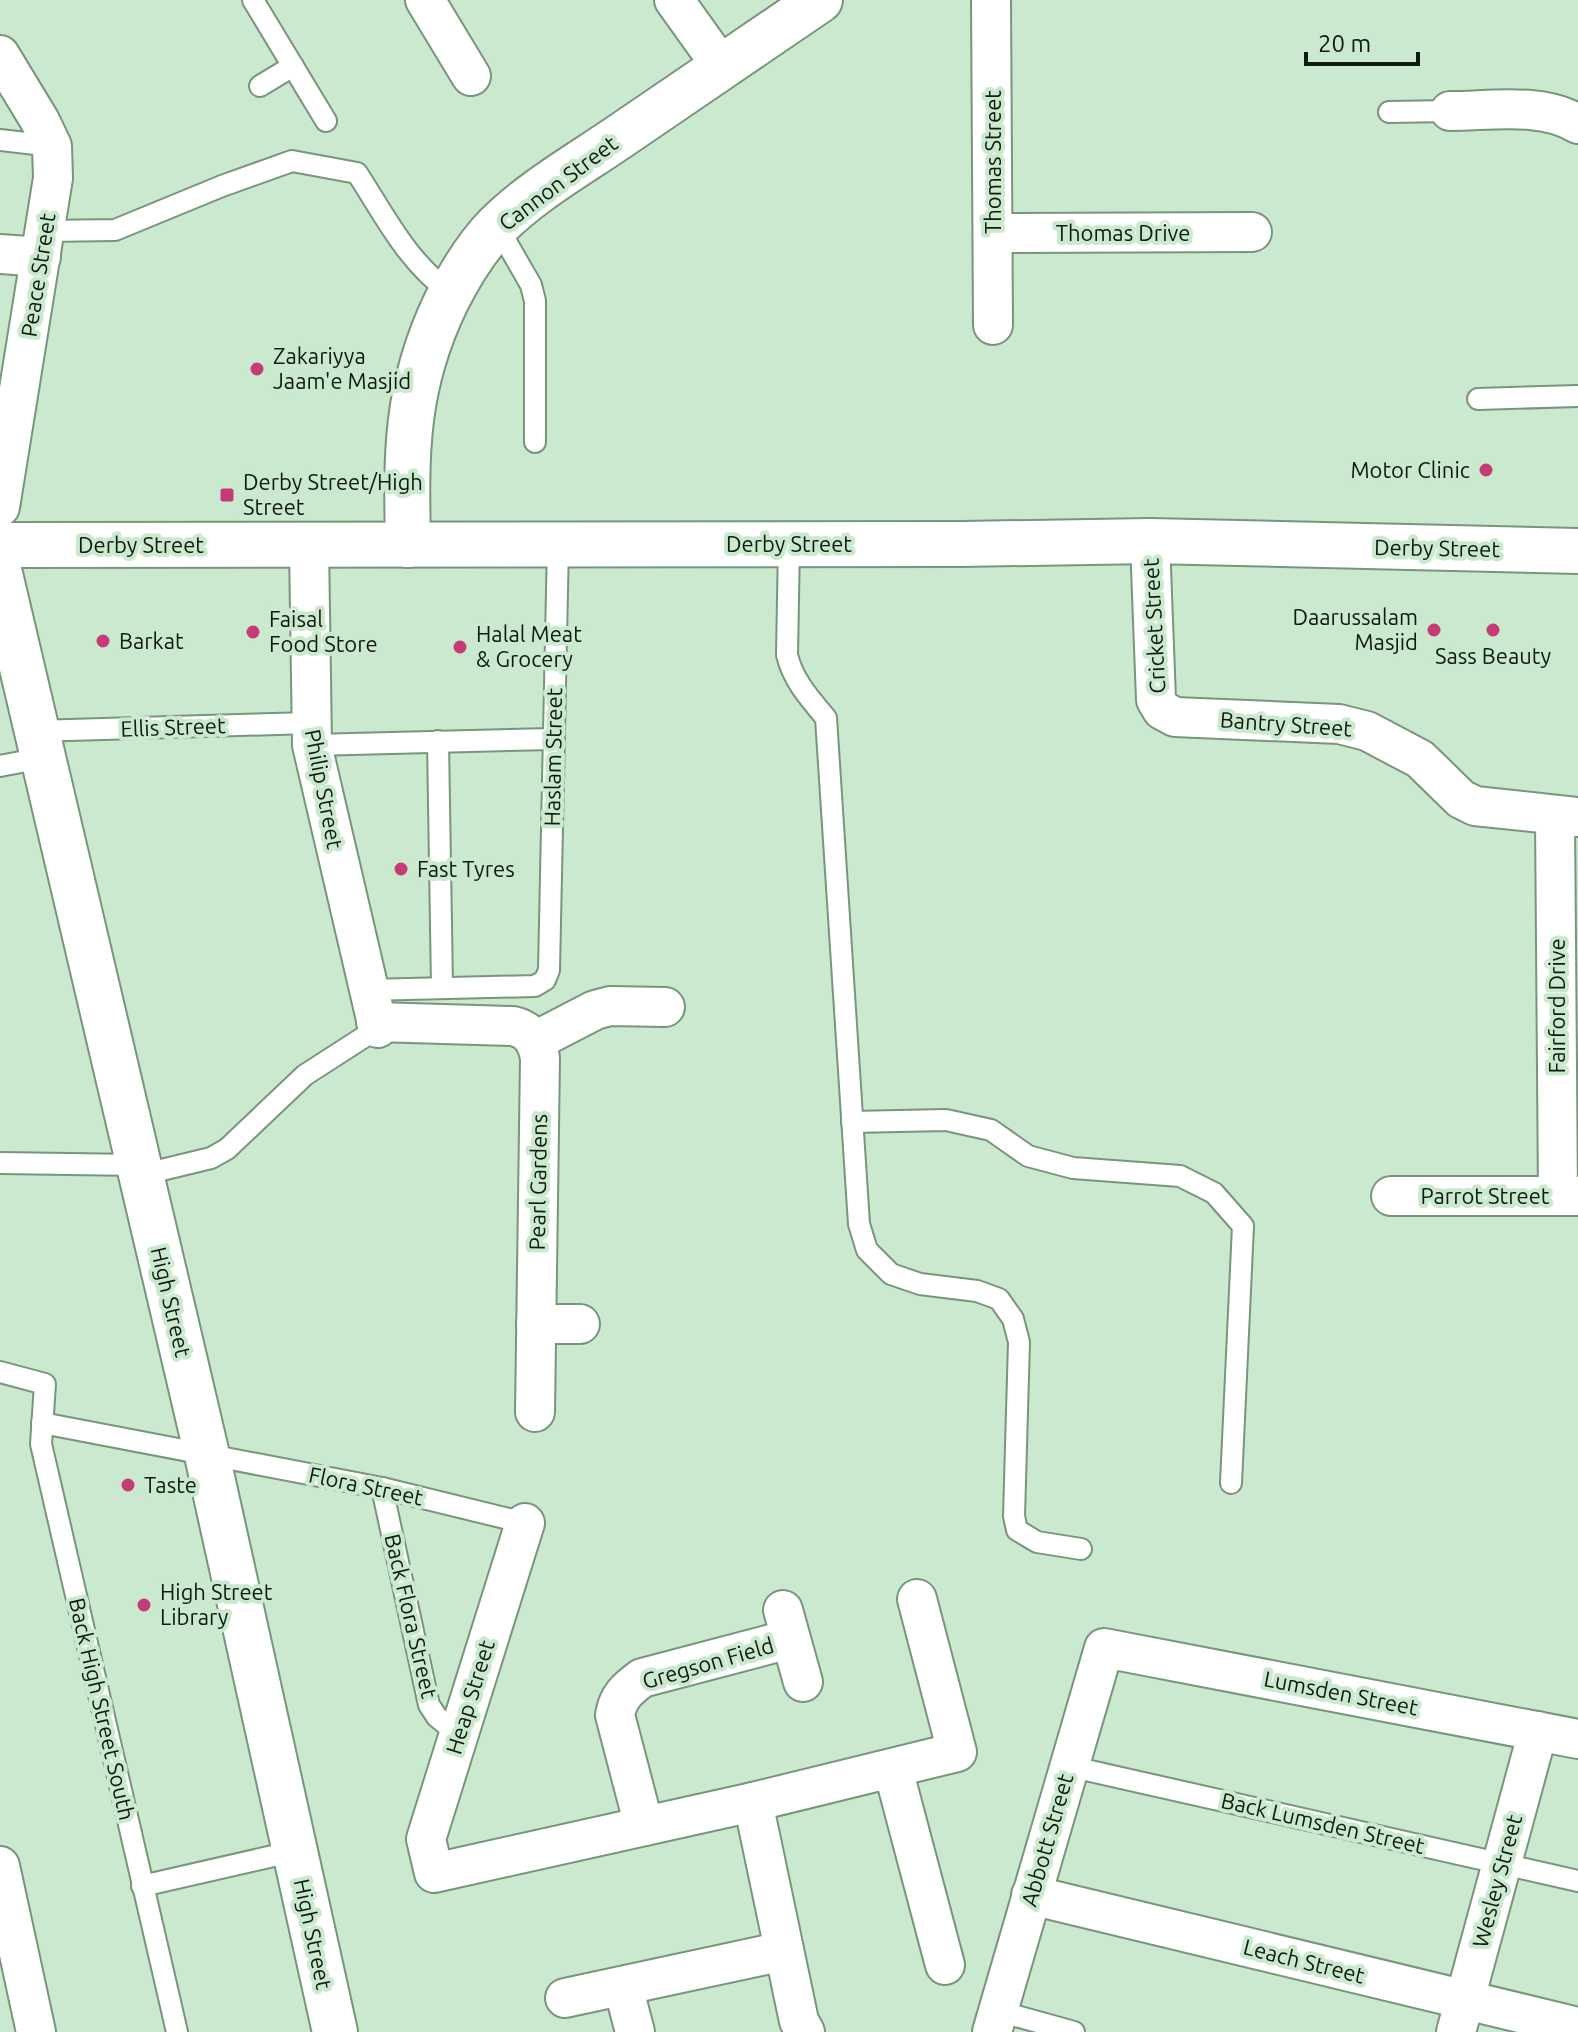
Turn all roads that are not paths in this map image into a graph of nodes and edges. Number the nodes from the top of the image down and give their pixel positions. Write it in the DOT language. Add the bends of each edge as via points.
graph roads {
  1 [pos="253,0"];
  2 [pos="425,0"];
  3 [pos="674,0"];
  4 [pos="820,0"];
  5 [pos="991,0"];
  6 [pos="0,55"];
  7 [pos="293,66"];
  8 [pos="722,67"];
  9 [pos="471,76"];
  10 [pos="260,86"];
  11 [pos="1450,111"];
  12 [pos="1389,112"];
  13 [pos="326,121"];
  14 [pos="1578,124"];
  15 [pos="0,140"];
  16 [pos="52,146"];
  17 [pos="497,226"];
  18 [pos="1252,232"];
  19 [pos="993,233"];
  20 [pos="43,244"];
  21 [pos="0,254"];
  22 [pos="451,293"];
  23 [pos="993,325"];
  24 [pos="10,391"];
  25 [pos="1578,396"];
  26 [pos="1478,399"];
  27 [pos="535,442"];
  28 [pos="0,507"];
  29 [pos="1150,541"];
  30 [pos="558,544"];
  31 [pos="789,544"];
  32 [pos="0,545"];
  33 [pos="309,545"];
  34 [pos="408,545"];
  35 [pos="1578,551"];
  36 [pos="0,574"];
  37 [pos="1162,710"];
  38 [pos="311,734"];
  39 [pos="552,739"];
  40 [pos="438,741"];
  41 [pos="26,752"];
  42 [pos="1567,817"];
  43 [pos="442,987"];
  44 [pos="665,1007"];
  45 [pos="374,1013"];
  46 [pos="535,1041"];
  47 [pos="852,1122"];
  48 [pos="0,1163"];
  49 [pos="140,1170"];
  50 [pos="1391,1196"];
  51 [pos="1568,1196"];
  52 [pos="536,1324"];
  53 [pos="580,1324"];
  54 [pos="0,1372"];
  55 [pos="535,1412"];
  56 [pos="42,1423"];
  57 [pos="207,1455"];
  58 [pos="1231,1483"];
  59 [pos="382,1488"];
  60 [pos="525,1523"];
  61 [pos="1081,1549"];
  62 [pos="917,1599"];
  63 [pos="1104,1648"];
  64 [pos="803,1682"];
  65 [pos="1538,1731"];
  66 [pos="458,1734"];
  67 [pos="1578,1739"];
  68 [pos="1068,1766"];
  69 [pos="893,1769"];
  70 [pos="753,1802"];
  71 [pos="644,1826"];
  72 [pos="295,1851"];
  73 [pos="1502,1864"];
  74 [pos="0,1866"];
  75 [pos="1578,1881"];
  76 [pos="142,1886"];
  77 [pos="1031,1895"];
  78 [pos="6,1917"];
  79 [pos="951,1940"];
  80 [pos="784,1951"];
  81 [pos="623,1986"];
  82 [pos="565,1998"];
  83 [pos="1460,2016"];
  84 [pos="995,2022"];
  85 [pos="1578,2027"];
  86 [pos="36,2032"];
  87 [pos="177,2032"];
  88 [pos="335,2032"];
  89 [pos="635,2032"];
  90 [pos="805,2032"];
  91 [pos="1074,2032"];
  1 -- 7 [label="lane"];
  2 -- 9 [label="street"];
  3 -- 8 [label="street"];
  4 -- 8 [label="street, Cannon Street"];
  5 -- 19 [label="street, Thomas Street"];
  6 -- 16 [label="street, Peace Street"];
  7 -- 10 [label="lane"];
  7 -- 13 [label="lane"];
  8 -- 17 [label="street, Cannon Street" via="529,198"];
  11 -- 12 [label="lane"];
  11 -- 14 [label="street" via="1545,111"];
  15 -- 16 [label="lane"];
  16 -- 20 [label="street, Peace Street"];
  17 -- 22 [label="street, Cannon Street"];
  17 -- 27 [label="lane" via="535,301"];
  18 -- 19 [label="street, Thomas Drive"];
  19 -- 23 [label="street, Thomas Street"];
  20 -- 21 [label="street"];
  20 -- 22 [label="lane" via="115,230 292,161 357,173 428,277"];
  20 -- 24 [label="street, Peace Street"];
  22 -- 34 [label="street, Cannon Street" via="416,379 406,461"];
  24 -- 28 [label="street, Peace Street"];
  25 -- 26 [label="lane"];
  29 -- 31 [label="street, Derby Street"];
  29 -- 35 [label="street, Derby Street"];
  29 -- 37 [label="street, Cricket Street" via="1156,700"];
  30 -- 31 [label="street, Derby Street"];
  30 -- 34 [label="street, Derby Street"];
  30 -- 39 [label="lane, Haslam Street"];
  31 -- 47 [label="lane" via="787,655 799,685 826,718"];
  32 -- 33 [label="street, Derby Street"];
  33 -- 34 [label="street, Derby Street"];
  33 -- 38 [label="street, Philip Street"];
  36 -- 41 [label="street, High Street"];
  37 -- 42 [label="street, Bantry Street" via="1175,717 1339,724 1367,731 1420,759 1475,806"];
  38 -- 40 [label="lane, Ellis Street"];
  38 -- 41 [label="lane, Ellis Street"];
  38 -- 45 [label="street, Philip Street"];
  39 -- 40 [label="lane, Ellis Street"];
  39 -- 43 [label="lane, Haslam Street" via="545,980 535,986"];
  40 -- 43 [label="lane"];
  41 -- 49 [label="street, High Street"];
  42 -- 51 [label="street, Fairford Drive"];
  43 -- 45 [label="lane"];
  44 -- 46 [label="street" via="610,1006"];
  45 -- 46 [label="street" via="513,1026"];
  45 -- 49 [label="lane" via="227,1149 211,1158"];
  46 -- 52 [label="street, Pearl Gardens" via="540,1058"];
  47 -- 58 [label="lane" via="946,1120 991,1130 1028,1156 1073,1168 1180,1176 1214,1193 1243,1226"];
  47 -- 61 [label="lane" via="859,1224 867,1250 891,1274 999,1299 1013,1319 1019,1342 1017,1530 1037,1542"];
  48 -- 49 [label="lane"];
  49 -- 57 [label="street, High Street"];
  50 -- 51 [label="street, Parrot Street"];
  52 -- 53 [label="street"];
  52 -- 55 [label="street, Pearl Gardens"];
  54 -- 56 [label="lane, Back High Street South" via="45,1384"];
  56 -- 57 [label="lane, Flora Street"];
  56 -- 76 [label="lane, Back High Street South" via="41,1444"];
  57 -- 59 [label="lane, Flora Street"];
  57 -- 72 [label="street, High Street"];
  59 -- 60 [label="lane, Flora Street"];
  59 -- 66 [label="lane, Back Flora Street" via="429,1705"];
  60 -- 66 [label="street, Heap Street"];
  62 -- 69 [label="street" via="957,1752"];
  63 -- 65 [label="street, Lumsden Street"];
  63 -- 68 [label="street, Abbott Street"];
  64 -- 71 [label="street, Gregson Field" via="787,1624 642,1678 628,1688 617,1700 615,1715"];
  65 -- 67 [label="street, Lumsden Street"];
  65 -- 73 [label="street, Wesley Street"];
  66 -- 71 [label="street, Heap Street" via="426,1839 434,1873"];
  68 -- 73 [label="lane, Back Lumsden Street"];
  68 -- 77 [label="street, Abbott Street"];
  69 -- 70 [label="street"];
  69 -- 79 [label="street"];
  70 -- 71 [label="street"];
  70 -- 80 [label="street"];
  72 -- 76 [label="lane"];
  72 -- 88 [label="street, High Street"];
  73 -- 75 [label="lane, Back Lumsden Street"];
  73 -- 83 [label="street, Wesley Street"];
  74 -- 78 [label="street"];
  76 -- 87 [label="lane, Back High Street South"];
  77 -- 83 [label="street, Leach Street"];
  77 -- 84 [label="street, Abbott Street"];
  78 -- 86 [label="street"];
  80 -- 81 [label="street"];
  80 -- 90 [label="street"];
  81 -- 82 [label="street"];
  81 -- 89 [label="street"];
  83 -- 85 [label="street, Leach Street"];
  84 -- 91 [label="lane"];
}
